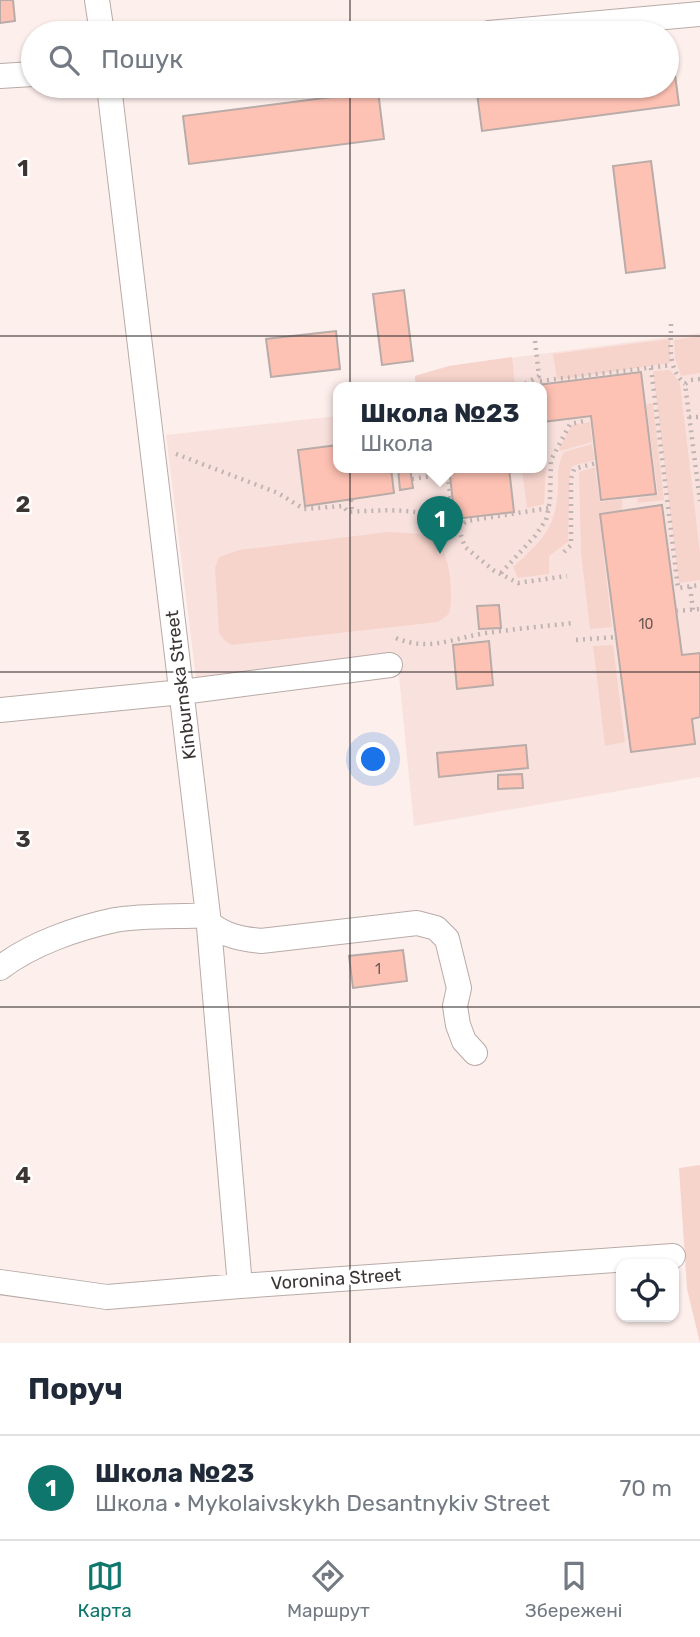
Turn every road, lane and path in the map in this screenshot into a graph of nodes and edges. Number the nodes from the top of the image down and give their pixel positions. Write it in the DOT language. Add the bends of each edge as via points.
graph roads {
  1 [pos="97,0"];
  2 [pos="700,14"];
  3 [pos="100,21"];
  4 [pos="622,21"];
  5 [pos="21,75"];
  6 [pos="0,76"];
  7 [pos="110,98"];
  8 [pos="671,324"];
  9 [pos="535,341"];
  10 [pos="672,365"];
  11 [pos="651,368"];
  12 [pos="700,379"];
  13 [pos="540,381"];
  14 [pos="536,382"];
  15 [pos="685,384"];
  16 [pos="700,416"];
  17 [pos="584,417"];
  18 [pos="689,417"];
  19 [pos="153,444"];
  20 [pos="596,463"];
  21 [pos="698,472"];
  22 [pos="438,473"];
  23 [pos="447,473"];
  24 [pos="412,479"];
  25 [pos="351,500"];
  26 [pos="700,501"];
  27 [pos="549,508"];
  28 [pos="352,512"];
  29 [pos="450,522"];
  30 [pos="458,527"];
  31 [pos="564,552"];
  32 [pos="501,573"];
  33 [pos="567,576"];
  34 [pos="700,585"];
  35 [pos="690,587"];
  36 [pos="700,609"];
  37 [pos="693,610"];
  38 [pos="676,611"];
  39 [pos="574,623"];
  40 [pos="616,637"];
  41 [pos="396,638"];
  42 [pos="576,640"];
  43 [pos="390,665"];
  44 [pos="182,692"];
  45 [pos="0,710"];
  46 [pos="209,919"];
  47 [pos="0,968"];
  48 [pos="475,1053"];
  49 [pos="673,1256"];
  50 [pos="0,1282"];
  51 [pos="240,1286"];
  1 -- 3 [label="street"];
  2 -- 4 [label="street"];
  5 -- 6 [label="street"];
  7 -- 19 [label="street, Kinburnska Street"];
  8 -- 10 [label="path"];
  9 -- 13 [label="path"];
  10 -- 11 [label="path"];
  10 -- 15 [label="path"];
  11 -- 13 [label="path"];
  11 -- 35 [label="path" via="678,588"];
  12 -- 15 [label="path"];
  13 -- 14 [label="path"];
  15 -- 18 [label="path"];
  16 -- 18 [label="path"];
  17 -- 27 [label="path" via="584,421 570,424 551,460"];
  18 -- 21 [label="path"];
  19 -- 28 [label="path" via="278,493 304,509 343,506"];
  19 -- 44 [label="street, Kinburnska Street"];
  20 -- 31 [label="path" via="574,469 571,545"];
  21 -- 26 [label="path"];
  22 -- 24 [label="path"];
  23 -- 29 [label="path"];
  25 -- 28 [label="path"];
  27 -- 30 [label="path" via="467,521"];
  27 -- 32 [label="path" via="535,536"];
  28 -- 29 [label="path" via="401,509"];
  29 -- 30 [label="path"];
  30 -- 32 [label="path" via="465,547"];
  32 -- 33 [label="path" via="518,583"];
  34 -- 35 [label="path"];
  35 -- 37 [label="path"];
  36 -- 37 [label="path"];
  37 -- 38 [label="path"];
  39 -- 41 [label="path" via="411,645"];
  40 -- 42 [label="path"];
  43 -- 44 [label="street"];
  44 -- 45 [label="street"];
  44 -- 46 [label="street, Kinburnska Street"];
  46 -- 47 [label="street" via="117,920 65,935"];
  46 -- 48 [label="street" via="217,929 239,939 261,941 417,923 436,928 447,939 459,988 455,1006 458,1026"];
  46 -- 51 [label="street, Kinburnska Street"];
  49 -- 51 [label="street, Voronina Street"];
  50 -- 51 [label="street, Voronina Street" via="107,1297"];
}
